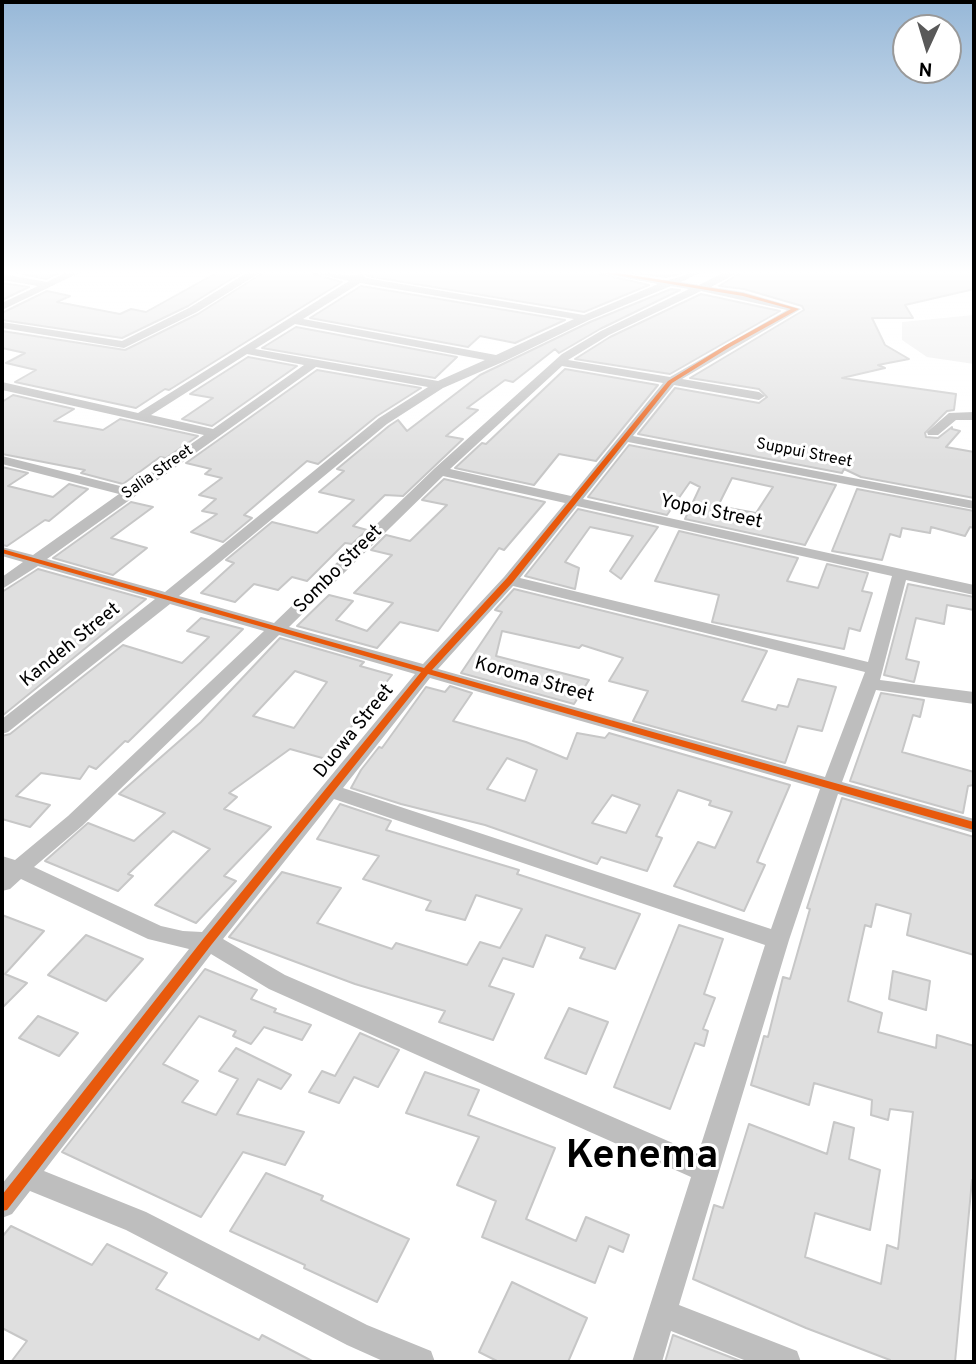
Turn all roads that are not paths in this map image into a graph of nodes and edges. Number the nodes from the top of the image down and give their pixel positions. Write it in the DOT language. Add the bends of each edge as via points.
graph roads {
  1 [pos="54,335"];
  2 [pos="144,335"];
  3 [pos="273,335"];
  4 [pos="369,335"];
  5 [pos="551,335"];
  6 [pos="602,335"];
  7 [pos="748,335"];
  8 [pos="247,351"];
  9 [pos="501,359"];
  10 [pos="560,362"];
  11 [pos="314,363"];
  12 [pos="670,382"];
  13 [pos="439,385"];
  14 [pos="2,386"];
  15 [pos="759,396"];
  16 [pos="974,416"];
  17 [pos="140,417"];
  18 [pos="933,432"];
  19 [pos="214,433"];
  20 [pos="626,438"];
  21 [pos="2,460"];
  22 [pos="440,471"];
  23 [pos="131,493"];
  24 [pos="572,502"];
  25 [pos="974,505"];
  26 [pos="2,551"];
  27 [pos="33,560"];
  28 [pos="900,574"];
  29 [pos="510,580"];
  30 [pos="2,584"];
  31 [pos="974,590"];
  32 [pos="165,597"];
  33 [pos="276,631"];
  34 [pos="427,670"];
  35 [pos="873,677"];
  36 [pos="974,698"];
  37 [pos="2,728"];
  38 [pos="832,783"];
  39 [pos="331,790"];
  40 [pos="974,825"];
  41 [pos="7,871"];
  42 [pos="778,940"];
  43 [pos="208,941"];
  44 [pos="708,1171"];
  45 [pos="27,1177"];
  46 [pos="2,1205"];
  47 [pos="663,1313"];
  48 [pos="420,1362"];
  49 [pos="647,1362"];
  50 [pos="786,1362"];
  1 -- 2 [label="street" via="124,345"];
  3 -- 8 [label="street"];
  4 -- 9 [label="street"];
  5 -- 9 [label="street, Kandeh Street"];
  6 -- 10 [label="street, Sombo Street"];
  7 -- 12 [label="street, Duowa Street"];
  8 -- 11 [label="street"];
  8 -- 17 [label="street"];
  9 -- 13 [label="street, Kandeh Street"];
  10 -- 12 [label="street"];
  10 -- 22 [label="street, Sombo Street"];
  11 -- 13 [label="street"];
  11 -- 19 [label="street, Salia Street"];
  12 -- 15 [label="street"];
  12 -- 20 [label="street, Duowa Street"];
  13 -- 32 [label="street, Kandeh Street" via="362,436"];
  14 -- 17 [label="street"];
  16 -- 18 [label="street" via="953,416"];
  17 -- 19 [label="street"];
  19 -- 23 [label="street, Salia Street"];
  20 -- 24 [label="street, Duowa Street"];
  20 -- 25 [label="street, Suppui Street"];
  21 -- 23 [label="street"];
  22 -- 24 [label="street, Yopoi Street"];
  22 -- 33 [label="street, Sombo Street"];
  23 -- 27 [label="street, Salia Street"];
  24 -- 28 [label="street, Yopoi Street"];
  24 -- 29 [label="street, Duowa Street"];
  26 -- 27 [label="street, Koroma Street"];
  27 -- 30 [label="street, Salia Street"];
  27 -- 32 [label="street, Koroma Street"];
  28 -- 31 [label="street, Yopoi Street"];
  28 -- 35 [label="street"];
  29 -- 34 [label="street, Duowa Street"];
  29 -- 35 [label="street"];
  32 -- 33 [label="street, Koroma Street"];
  32 -- 37 [label="street, Kandeh Street"];
  33 -- 34 [label="street, Koroma Street"];
  33 -- 41 [label="street, Sombo Street" via="75,821"];
  34 -- 38 [label="street, Koroma Street"];
  34 -- 39 [label="street, Duowa Street"];
  35 -- 36 [label="street"];
  35 -- 38 [label="street"];
  38 -- 40 [label="street, Koroma Street"];
  38 -- 42 [label="street"];
  39 -- 42 [label="street"];
  39 -- 43 [label="street, Duowa Street"];
  41 -- 43 [label="street" via="156,933"];
  42 -- 44 [label="street"];
  43 -- 44 [label="street" via="277,982"];
  43 -- 45 [label="street, Duowa Street"];
  44 -- 47 [label="street"];
  45 -- 46 [label="street, Duowa Street"];
  45 -- 48 [label="street" via="136,1221 357,1335"];
  47 -- 49 [label="street"];
  47 -- 50 [label="street"];
}
